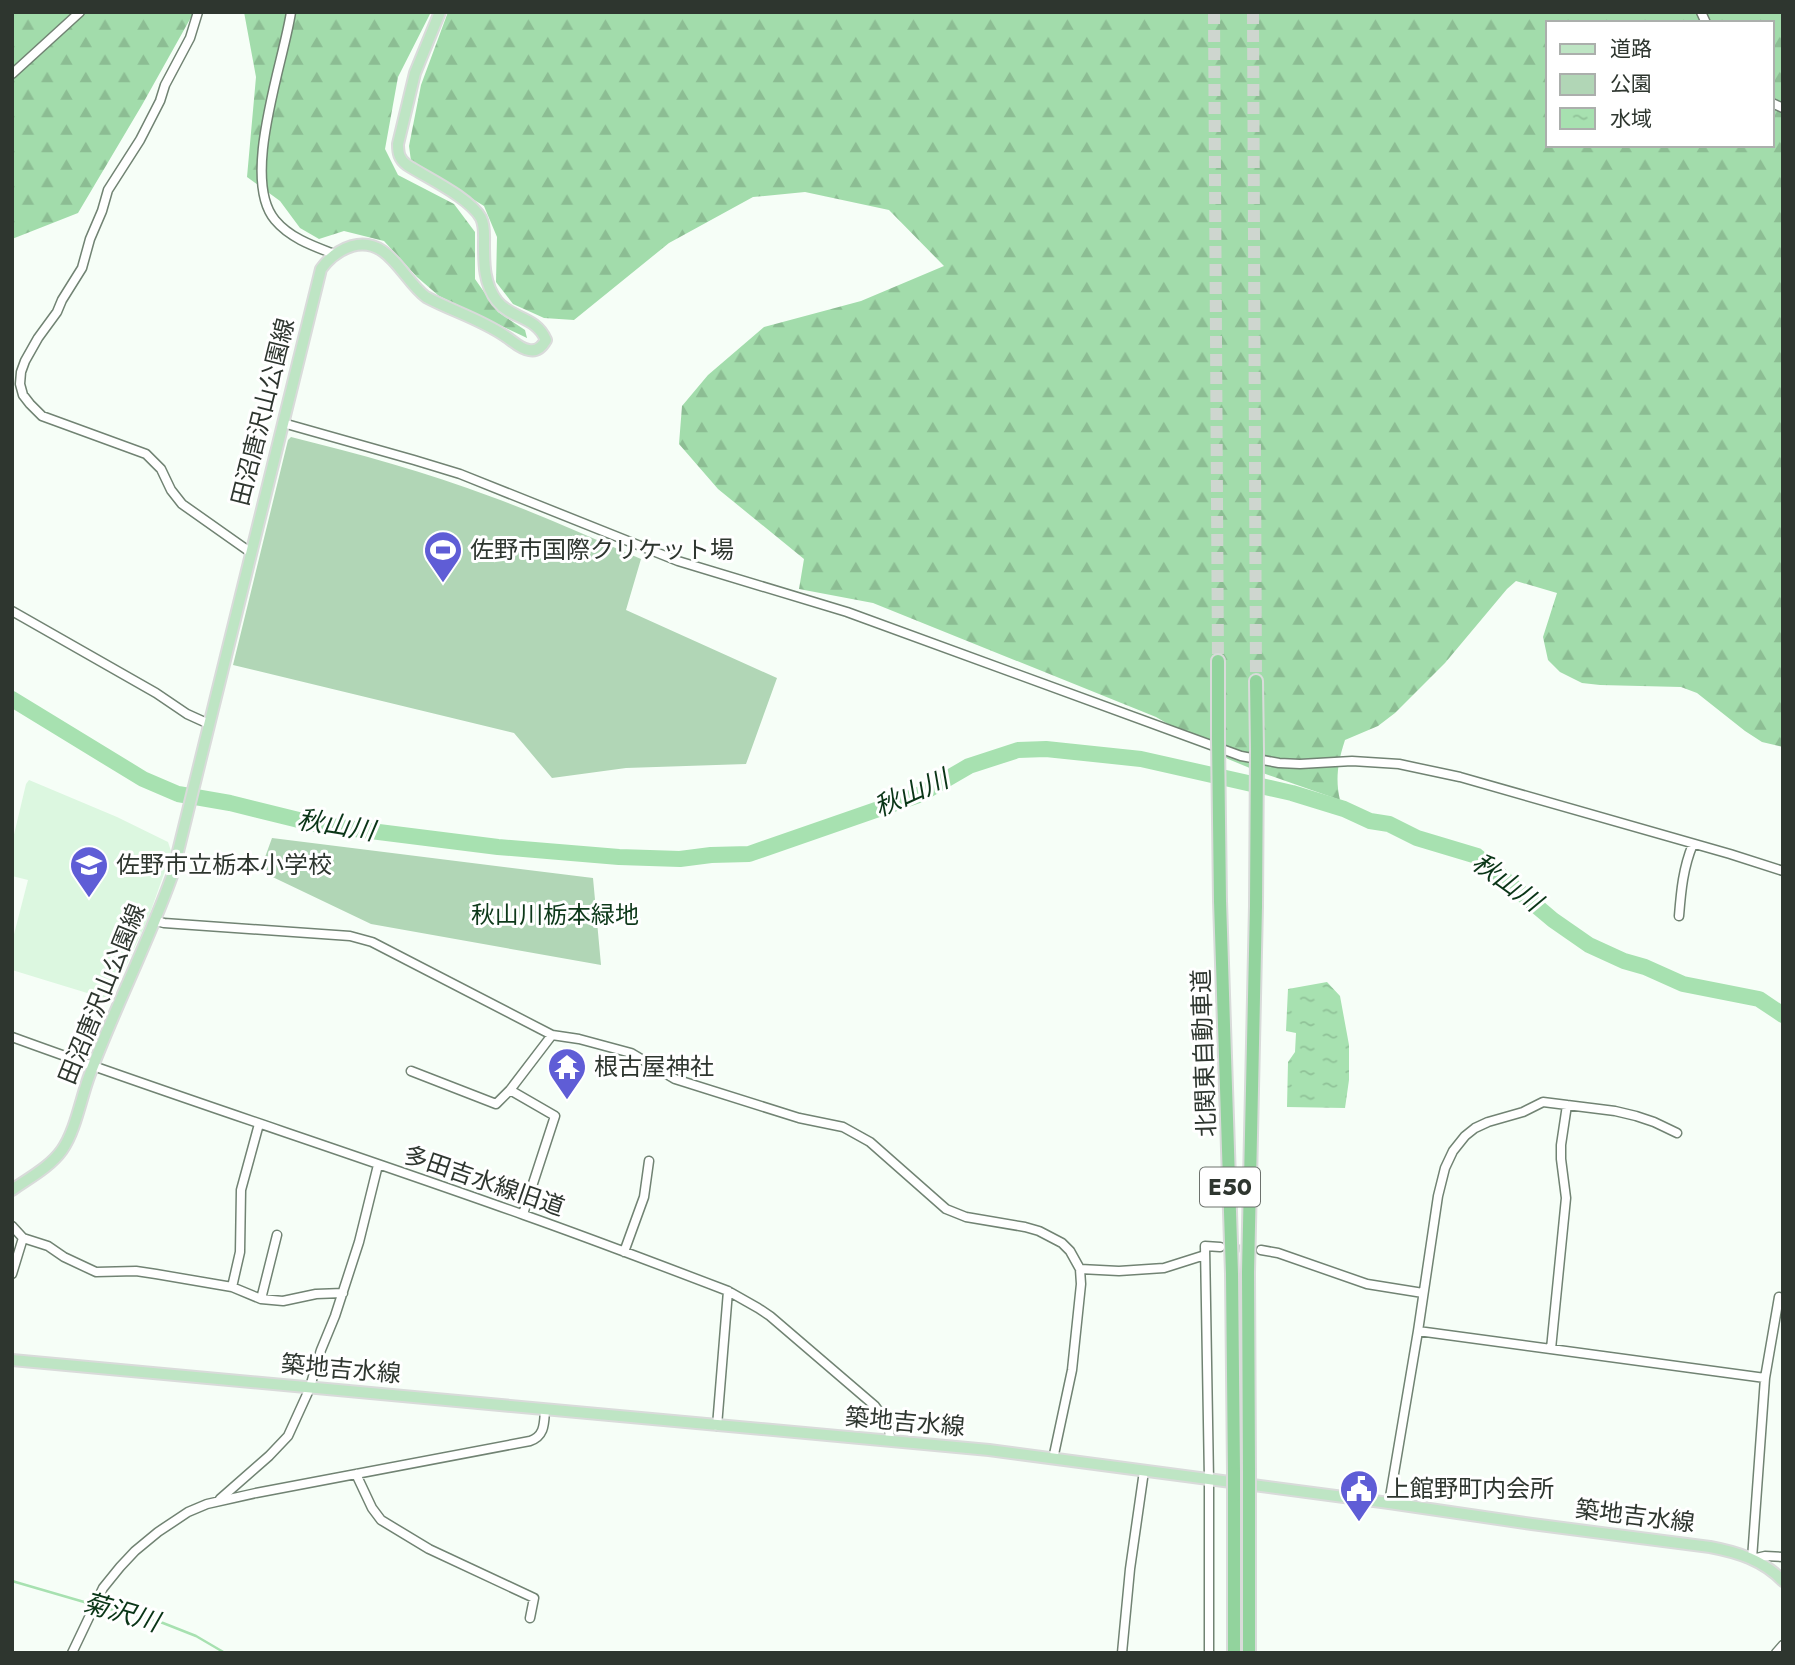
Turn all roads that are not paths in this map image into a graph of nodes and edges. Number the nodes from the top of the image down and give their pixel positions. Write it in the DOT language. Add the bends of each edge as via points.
graph roads {
  1 [pos="80,12"];
  2 [pos="198,12"];
  3 [pos="291,12"];
  4 [pos="440,12"];
  5 [pos="12,74"];
  6 [pos="334,254"];
  7 [pos="283,423"];
  8 [pos="250,552"];
  9 [pos="12,611"];
  10 [pos="1218,661"];
  11 [pos="1256,681"];
  12 [pos="209,724"];
  13 [pos="1693,844"];
  14 [pos="1783,871"];
  15 [pos="1679,916"];
  16 [pos="156,921"];
  17 [pos="552,1035"];
  18 [pos="12,1037"];
  19 [pos="94,1066"];
  20 [pos="411,1071"];
  21 [pos="510,1090"];
  22 [pos="1567,1105"];
  23 [pos="258,1124"];
  24 [pos="1677,1133"];
  25 [pos="649,1161"];
  26 [pos="378,1165"];
  27 [pos="12,1190"];
  28 [pos="523,1214"];
  29 [pos="12,1226"];
  30 [pos="277,1236"];
  31 [pos="23,1238"];
  32 [pos="1220,1247"];
  33 [pos="1261,1250"];
  34 [pos="624,1252"];
  35 [pos="1205,1255"];
  36 [pos="1080,1269"];
  37 [pos="12,1274"];
  38 [pos="232,1287"];
  39 [pos="728,1291"];
  40 [pos="342,1293"];
  41 [pos="1423,1293"];
  42 [pos="1779,1297"];
  43 [pos="261,1299"];
  44 [pos="1418,1331"];
  45 [pos="1551,1349"];
  46 [pos="12,1360"];
  47 [pos="1765,1378"];
  48 [pos="310,1388"];
  49 [pos="545,1409"];
  50 [pos="717,1426"];
  51 [pos="890,1441"];
  52 [pos="1053,1460"];
  53 [pos="1144,1471"];
  54 [pos="355,1474"];
  55 [pos="1209,1480"];
  56 [pos="218,1501"];
  57 [pos="1389,1503"];
  58 [pos="1783,1557"];
  59 [pos="1752,1559"];
  60 [pos="1783,1580"];
  61 [pos="530,1618"];
  62 [pos="1783,1645"];
  63 [pos="72,1653"];
  64 [pos="1122,1653"];
  65 [pos="1209,1653"];
  66 [pos="1234,1653"];
  67 [pos="1249,1653"];
  68 [pos="1776,1653"];
  1 -- 5 [label="street"];
  2 -- 8 [label="street" via="160,101 108,190 82,268 25,361 20,384 23,395 42,416 146,454 183,505"];
  3 -- 6 [label="street" via="260,165 265,202 276,222 297,238"];
  4 -- 6 [label="main road" via="415,73 399,155 474,209 484,226 484,264 497,301 534,323 546,340 536,350 520,347 475,318 426,298 380,248 357,245"];
  6 -- 7 [label="main road, 田沼唐沢山公園線" via="317,282"];
  7 -- 8 [label="main road, 田沼唐沢山公園線"];
  7 -- 13 [label="street" via="460,474 678,561 847,612 1241,756 1279,763 1399,764 1488,784"];
  8 -- 12 [label="main road, 田沼唐沢山公園線"];
  9 -- 12 [label="street"];
  10 -- 66 [label="highway, 北関東自動車道 / E50, bridge" via="1232,1274"];
  11 -- 67 [label="highway, 北関東自動車道 / E50, bridge" via="1248,1272"];
  12 -- 16 [label="main road, 田沼唐沢山公園線" via="172,876"];
  13 -- 14 [label="street"];
  13 -- 15 [label="street" via="1683,873"];
  16 -- 17 [label="street" via="350,936 372,942"];
  16 -- 19 [label="main road, 田沼唐沢山公園線"];
  17 -- 21 [label="street"];
  17 -- 36 [label="street" via="631,1053 675,1079 843,1127 870,1142 946,1209 1039,1231 1062,1243"];
  18 -- 19 [label="street, 多田吉水線旧道"];
  19 -- 23 [label="street, 多田吉水線旧道"];
  19 -- 27 [label="main road, 田沼唐沢山公園線" via="61,1152"];
  20 -- 21 [label="street" via="496,1104"];
  21 -- 28 [label="street" via="555,1116"];
  22 -- 24 [label="street" via="1636,1115"];
  22 -- 41 [label="street" via="1543,1102 1488,1122 1465,1136 1453,1151 1438,1196"];
  22 -- 45 [label="street" via="1561,1145 1566,1198"];
  23 -- 26 [label="street, 多田吉水線旧道"];
  23 -- 38 [label="street" via="241,1190 240,1252"];
  25 -- 34 [label="street" via="645,1198"];
  26 -- 28 [label="street, 多田吉水線旧道"];
  26 -- 40 [label="street"];
  28 -- 34 [label="street, 多田吉水線旧道"];
  29 -- 31 [label="street"];
  30 -- 43 [label="street"];
  31 -- 37 [label="street"];
  31 -- 38 [label="street" via="96,1272 136,1271"];
  32 -- 35 [label="street" via="1205,1246"];
  33 -- 41 [label="street" via="1367,1284"];
  34 -- 39 [label="street, 多田吉水線旧道"];
  35 -- 36 [label="street" via="1164,1268"];
  35 -- 55 [label="street"];
  36 -- 52 [label="street" via="1072,1370"];
  38 -- 43 [label="street"];
  39 -- 50 [label="street"];
  39 -- 51 [label="street, 多田吉水線旧道" via="770,1316 875,1406 889,1425"];
  40 -- 43 [label="street" via="283,1301"];
  40 -- 48 [label="street"];
  41 -- 44 [label="street"];
  42 -- 47 [label="street"];
  44 -- 45 [label="street"];
  44 -- 57 [label="street"];
  45 -- 47 [label="street"];
  46 -- 48 [label="main road, 築地吉水線"];
  47 -- 59 [label="street"];
  48 -- 49 [label="main road, 築地吉水線"];
  48 -- 56 [label="street" via="288,1436"];
  49 -- 50 [label="main road, 築地吉水線"];
  49 -- 54 [label="street" via="537,1439"];
  50 -- 51 [label="main road, 築地吉水線"];
  51 -- 52 [label="main road, 築地吉水線"];
  52 -- 53 [label="main road, 築地吉水線"];
  53 -- 55 [label="main road, 築地吉水線"];
  53 -- 64 [label="street"];
  54 -- 56 [label="street"];
  54 -- 61 [label="street" via="381,1520 429,1549 534,1598"];
  55 -- 57 [label="main road, 築地吉水線"];
  55 -- 65 [label="street"];
  56 -- 63 [label="street" via="188,1512 135,1551 103,1588"];
  57 -- 59 [label="main road, 築地吉水線" via="1710,1547"];
  58 -- 59 [label="street"];
  59 -- 60 [label="main road, 築地吉水線"];
  62 -- 68 [label="street"];
}
